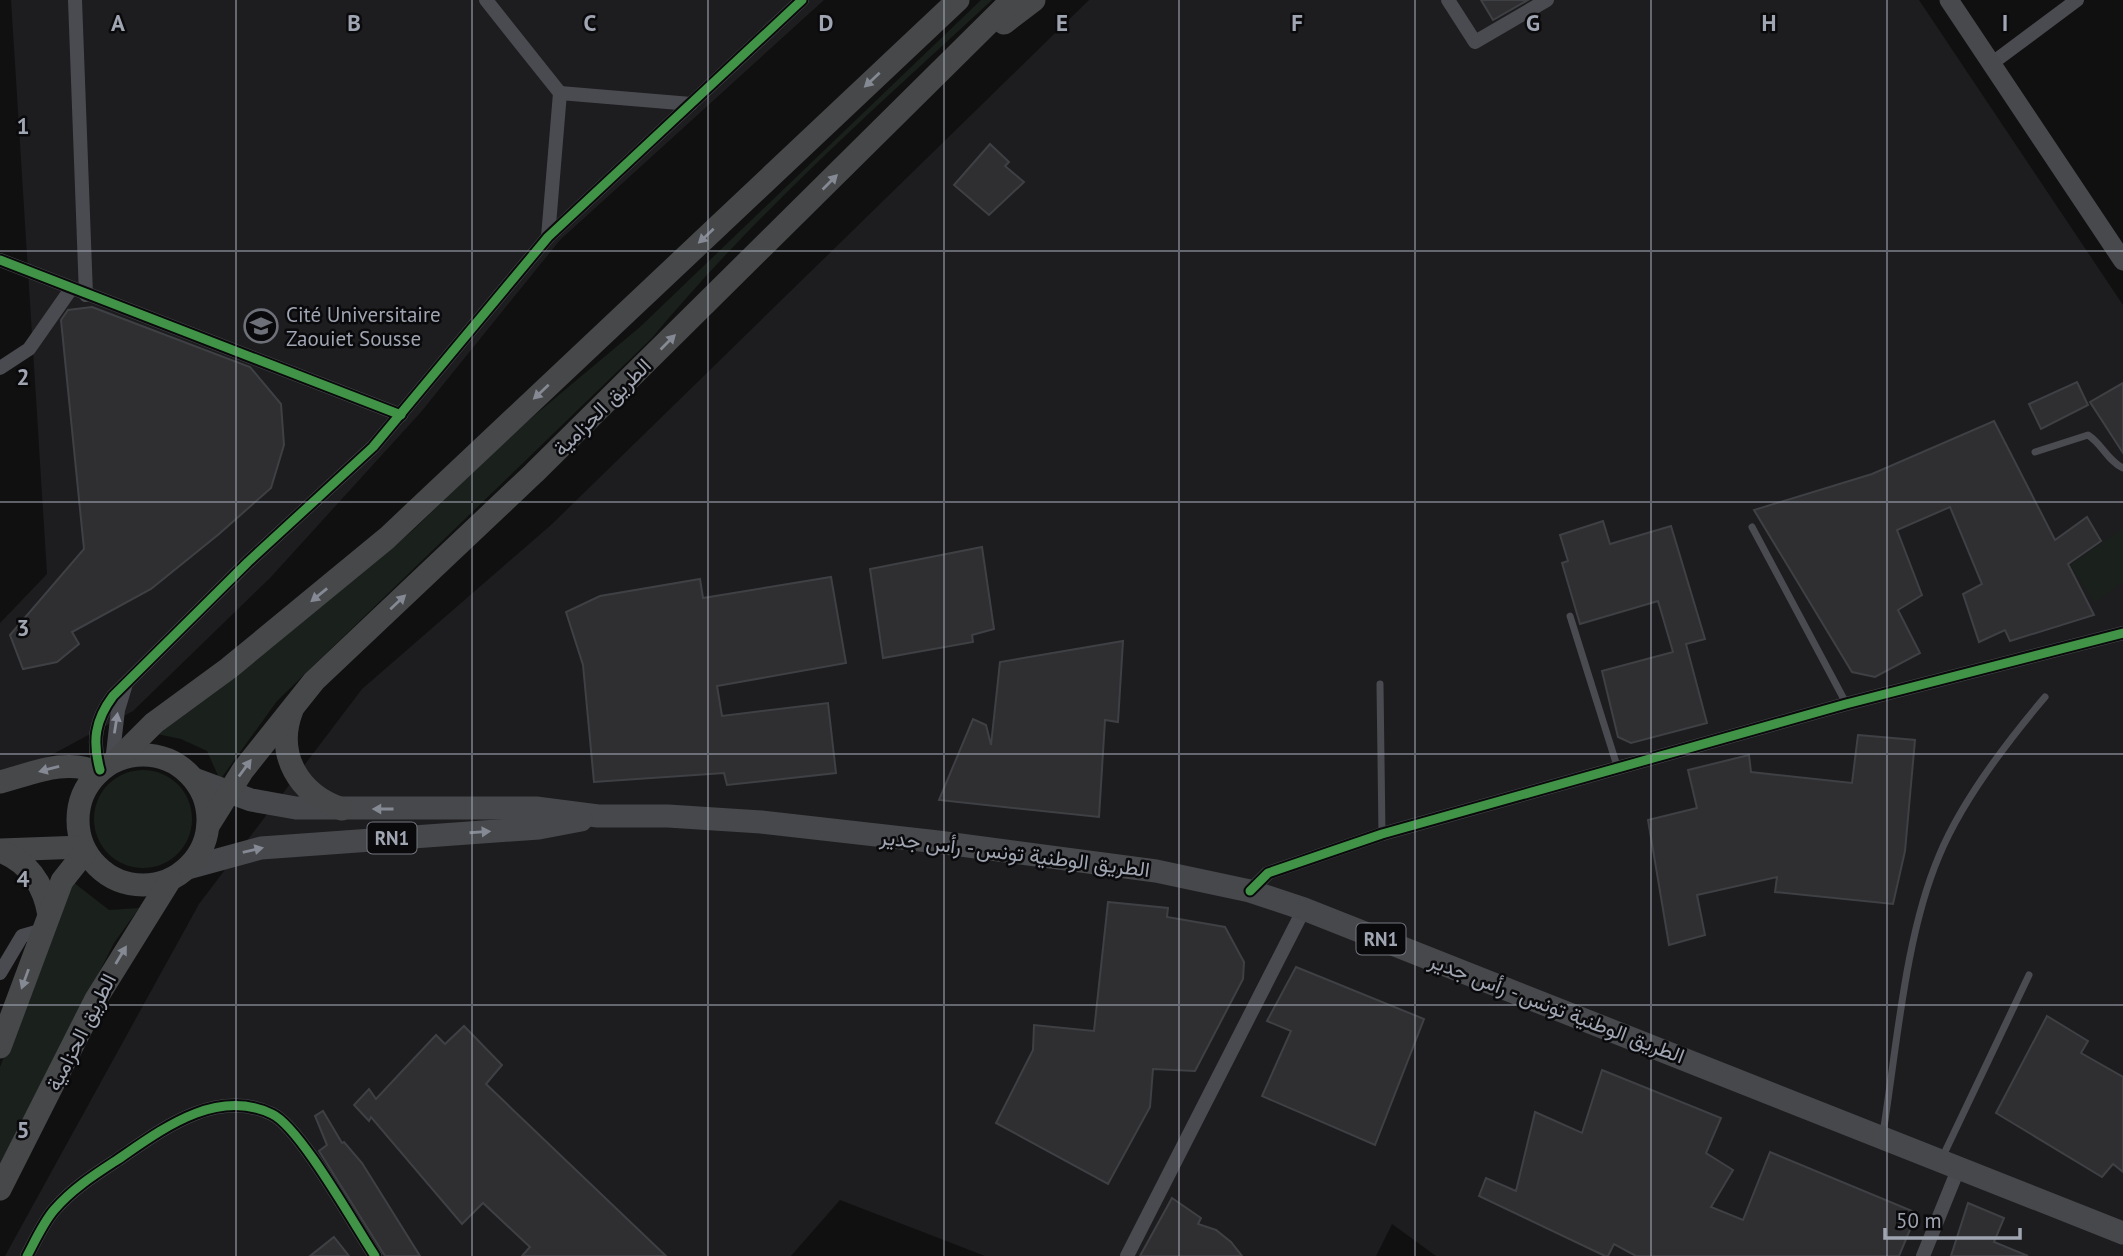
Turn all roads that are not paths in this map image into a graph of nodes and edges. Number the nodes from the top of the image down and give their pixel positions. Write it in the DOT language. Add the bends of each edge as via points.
graph roads {
  1 [pos="75,0"];
  2 [pos="486,0"];
  3 [pos="802,0"];
  4 [pos="948,0"];
  5 [pos="958,0"];
  6 [pos="1012,0"];
  7 [pos="1034,0"];
  8 [pos="1448,0"];
  9 [pos="1547,0"];
  10 [pos="1949,0"];
  11 [pos="2077,0"];
  12 [pos="908,45"];
  13 [pos="1991,64"];
  14 [pos="938,75"];
  15 [pos="559,93"];
  16 [pos="691,104"];
  17 [pos="548,237"];
  18 [pos="0,260"];
  19 [pos="2123,261"];
  20 [pos="71,289"];
  21 [pos="86,295"];
  22 [pos="0,368"];
  23 [pos="401,415"];
  24 [pos="2035,452"];
  25 [pos="2123,468"];
  26 [pos="1752,527"];
  27 [pos="1570,616"];
  28 [pos="2123,633"];
  29 [pos="1380,684"];
  30 [pos="2045,696"];
  31 [pos="1846,704"];
  32 [pos="294,705"];
  33 [pos="107,766"];
  34 [pos="1618,769"];
  35 [pos="194,779"];
  36 [pos="0,782"];
  37 [pos="229,793"];
  38 [pos="342,809"];
  39 [pos="598,816"];
  40 [pos="208,826"];
  41 [pos="1382,835"];
  42 [pos="84,849"];
  43 [pos="0,850"];
  44 [pos="179,874"];
  45 [pos="1250,891"];
  46 [pos="1304,909"];
  47 [pos="46,923"];
  48 [pos="0,973"];
  49 [pos="2029,975"];
  50 [pos="0,1048"];
  51 [pos="1882,1137"];
  52 [pos="1950,1164"];
  53 [pos="0,1189"];
  54 [pos="2123,1233"];
  55 [pos="27,1256"];
  56 [pos="375,1256"];
  57 [pos="1127,1256"];
  58 [pos="1923,1256"];
  1 -- 21 [label="street"];
  2 -- 15 [label="street"];
  3 -- 16 [label="street"];
  4 -- 12 [label="highway"];
  5 -- 12 [label="highway"];
  6 -- 14 [label="highway, الطريق الحزامية"];
  7 -- 14 [label="highway"];
  8 -- 9 [label="street" via="1475,43"];
  10 -- 13 [label="main road"];
  11 -- 13 [label="street"];
  12 -- 33 [label="highway, one-way" via="387,538"];
  13 -- 19 [label="main road"];
  32 -- 14 [label="highway, الطريق الحزامية, one-way"];
  15 -- 16 [label="street"];
  15 -- 17 [label="street"];
  16 -- 17 [label="street"];
  17 -- 23 [label="street"];
  18 -- 20 [label="street"];
  20 -- 21 [label="street"];
  20 -- 22 [label="street" via="36,341"];
  21 -- 23 [label="street"];
  23 -- 33 [label="street" via="125,686"];
  24 -- 25 [label="lane" via="2088,435"];
  26 -- 31 [label="lane"];
  27 -- 34 [label="lane"];
  28 -- 31 [label="street"];
  29 -- 41 [label="lane"];
  30 -- 51 [label="lane" via="2011,737 1939,855 1919,918"];
  31 -- 34 [label="street"];
  37 -- 32 [label="highway, الطريق الحزامية, one-way"];
  32 -- 38 [label="highway" via="286,737 292,769 312,795"];
  33 -- 35 [label="highway, RN1" via="138,755 159,756"];
  33 -- 36 [label="highway, RN1, one-way" via="61,766"];
  33 -- 42 [label="highway" via="87,785 78,815"];
  34 -- 41 [label="street"];
  35 -- 37 [label="main road, الطريق الوطنية تونس - رأس جدير / RN1"];
  35 -- 40 [label="highway" via="202,793"];
  37 -- 38 [label="main road, الطريق الوطنية تونس - رأس جدير / RN1" via="296,808"];
  37 -- 40 [label="highway, الطريق الحزامية"];
  39 -- 38 [label="main road, الطريق الوطنية تونس - رأس جدير / RN1, one-way" via="536,808"];
  44 -- 39 [label="main road, الطريق الوطنية تونس - رأس جدير / RN1, one-way" via="261,848 539,828"];
  39 -- 45 [label="main road, الطريق الوطنية تونس - رأس جدير / RN1" via="761,822 924,840 1156,871"];
  40 -- 44 [label="highway" via="205,841"];
  41 -- 45 [label="street" via="1268,873"];
  42 -- 43 [label="highway"];
  42 -- 44 [label="highway, RN1" via="97,867 122,882 151,885"];
  42 -- 47 [label="highway" via="62,881"];
  43 -- 47 [label="highway" via="33,874 46,900"];
  53 -- 44 [label="highway, الطريق الحزامية, one-way" via="96,999"];
  45 -- 46 [label="main road, الطريق الوطنية تونس - رأس جدير / RN1"];
  46 -- 51 [label="main road, الطريق الوطنية تونس - رأس جدير / RN1"];
  46 -- 57 [label="street"];
  47 -- 48 [label="street" via="22,936"];
  47 -- 50 [label="highway, one-way"];
  49 -- 52 [label="lane"];
  51 -- 52 [label="main road, الطريق الوطنية تونس - رأس جدير / RN1"];
  52 -- 54 [label="main road, الطريق الوطنية تونس - رأس جدير / RN1"];
  52 -- 58 [label="street"];
  55 -- 56 [label="street" via="52,1212 74,1189 184,1117 213,1107 247,1105 274,1114 296,1135"];
}
